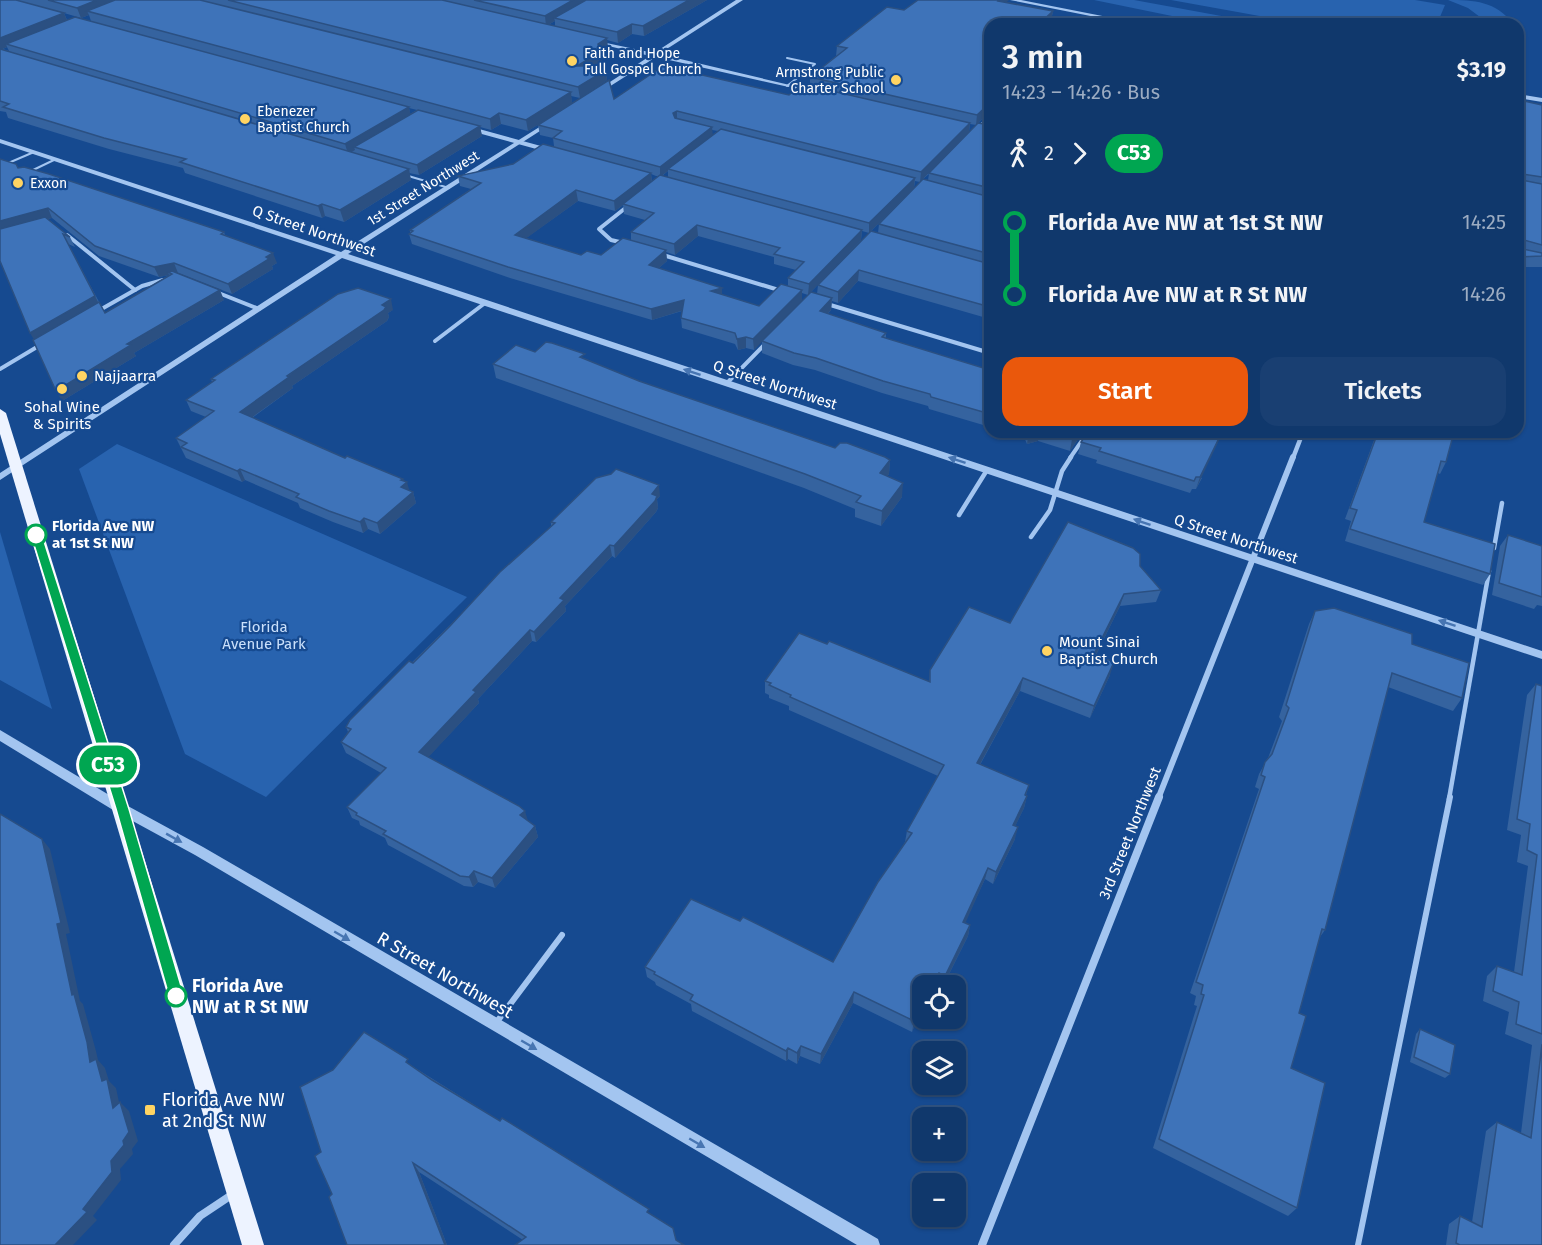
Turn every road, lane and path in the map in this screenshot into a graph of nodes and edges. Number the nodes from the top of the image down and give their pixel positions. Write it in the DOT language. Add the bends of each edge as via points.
graph roads {
  1 [pos="740,0"];
  2 [pos="1014,0"];
  3 [pos="1108,18"];
  4 [pos="588,40"];
  5 [pos="655,55"];
  6 [pos="787,58"];
  7 [pos="787,86"];
  8 [pos="817,93"];
  9 [pos="591,96"];
  10 [pos="1524,97"];
  11 [pos="1542,100"];
  12 [pos="562,115"];
  13 [pos="984,123"];
  14 [pos="465,127"];
  15 [pos="964,127"];
  16 [pos="977,132"];
  17 [pos="0,141"];
  18 [pos="520,142"];
  19 [pos="550,151"];
  20 [pos="34,152"];
  21 [pos="56,159"];
  22 [pos="8,163"];
  23 [pos="0,166"];
  24 [pos="19,167"];
  25 [pos="25,169"];
  26 [pos="32,171"];
  27 [pos="399,174"];
  28 [pos="24,175"];
  29 [pos="449,188"];
  30 [pos="632,203"];
  31 [pos="60,230"];
  32 [pos="633,246"];
  33 [pos="655,253"];
  34 [pos="342,255"];
  35 [pos="165,280"];
  36 [pos="135,290"];
  37 [pos="209,290"];
  38 [pos="787,292"];
  39 [pos="820,302"];
  40 [pos="485,303"];
  41 [pos="259,309"];
  42 [pos="97,312"];
  43 [pos="775,333"];
  44 [pos="50,340"];
  45 [pos="435,341"];
  46 [pos="984,351"];
  47 [pos="0,369"];
  48 [pos="727,384"];
  49 [pos="0,412"];
  50 [pos="1084,438"];
  51 [pos="1301,438"];
  52 [pos="15,467"];
  53 [pos="987,470"];
  54 [pos="0,477"];
  55 [pos="1055,493"];
  56 [pos="1502,503"];
  57 [pos="959,515"];
  58 [pos="1031,537"];
  59 [pos="1492,557"];
  60 [pos="1253,559"];
  61 [pos="1490,567"];
  62 [pos="1478,634"];
  63 [pos="1542,655"];
  64 [pos="0,735"];
  65 [pos="122,809"];
  66 [pos="561,935"];
  67 [pos="494,1025"];
  68 [pos="236,1192"];
  69 [pos="174,1245"];
  70 [pos="253,1245"];
  71 [pos="872,1245"];
  72 [pos="982,1245"];
  73 [pos="1358,1245"];
  1 -- 5 [label="street"];
  2 -- 3 [label="street"];
  4 -- 5 [label="street"];
  5 -- 7 [label="street"];
  5 -- 9 [label="street"];
  6 -- 7 [label="lane" via="815,64"];
  7 -- 8 [label="street"];
  10 -- 11 [label="street"];
  12 -- 18 [label="street, 1st Street Northwest"];
  13 -- 16 [label="lane"];
  14 -- 18 [label="street"];
  15 -- 16 [label="street"];
  17 -- 20 [label="street, Q Street Northwest"];
  18 -- 19 [label="street"];
  18 -- 29 [label="street, 1st Street Northwest"];
  20 -- 21 [label="street, Q Street Northwest"];
  20 -- 22 [label="lane"];
  21 -- 26 [label="lane"];
  21 -- 34 [label="street, Q Street Northwest"];
  22 -- 23 [label="lane"];
  22 -- 24 [label="lane"];
  25 -- 26 [label="lane"];
  26 -- 28 [label="lane"];
  27 -- 29 [label="lane"];
  29 -- 34 [label="street, 1st Street Northwest"];
  30 -- 32 [label="lane" via="599,230 611,240"];
  31 -- 36 [label="lane"];
  33 -- 38 [label="lane"];
  34 -- 40 [label="street, Q Street Northwest"];
  34 -- 41 [label="street, 1st Street Northwest"];
  35 -- 36 [label="lane"];
  36 -- 42 [label="lane"];
  37 -- 41 [label="lane"];
  39 -- 46 [label="lane"];
  40 -- 45 [label="lane"];
  48 -- 40 [label="street, Q Street Northwest, one-way"];
  41 -- 52 [label="street, 1st Street Northwest"];
  43 -- 48 [label="lane"];
  44 -- 47 [label="lane"];
  53 -- 48 [label="street, Q Street Northwest, one-way"];
  49 -- 52 [label="main road"];
  50 -- 55 [label="lane" via="1062,471"];
  51 -- 60 [label="street, 3rd Street Northwest"];
  52 -- 54 [label="street, 1st Street Northwest"];
  52 -- 65 [label="main road"];
  53 -- 55 [label="street, Q Street Northwest"];
  53 -- 57 [label="lane"];
  55 -- 58 [label="lane" via="1050,510"];
  60 -- 55 [label="street, Q Street Northwest, one-way"];
  56 -- 59 [label="lane"];
  62 -- 60 [label="street, Q Street Northwest, one-way"];
  60 -- 72 [label="street, 3rd Street Northwest"];
  61 -- 62 [label="lane"];
  62 -- 63 [label="street, Q Street Northwest"];
  62 -- 73 [label="lane" via="1442,841"];
  64 -- 65 [label="street, R Street Northwest"];
  65 -- 67 [label="street, R Street Northwest, one-way"];
  65 -- 68 [label="main road"];
  66 -- 67 [label="lane"];
  67 -- 71 [label="street, R Street Northwest, one-way"];
  68 -- 69 [label="street" via="200,1216"];
  68 -- 70 [label="main road"];
}
